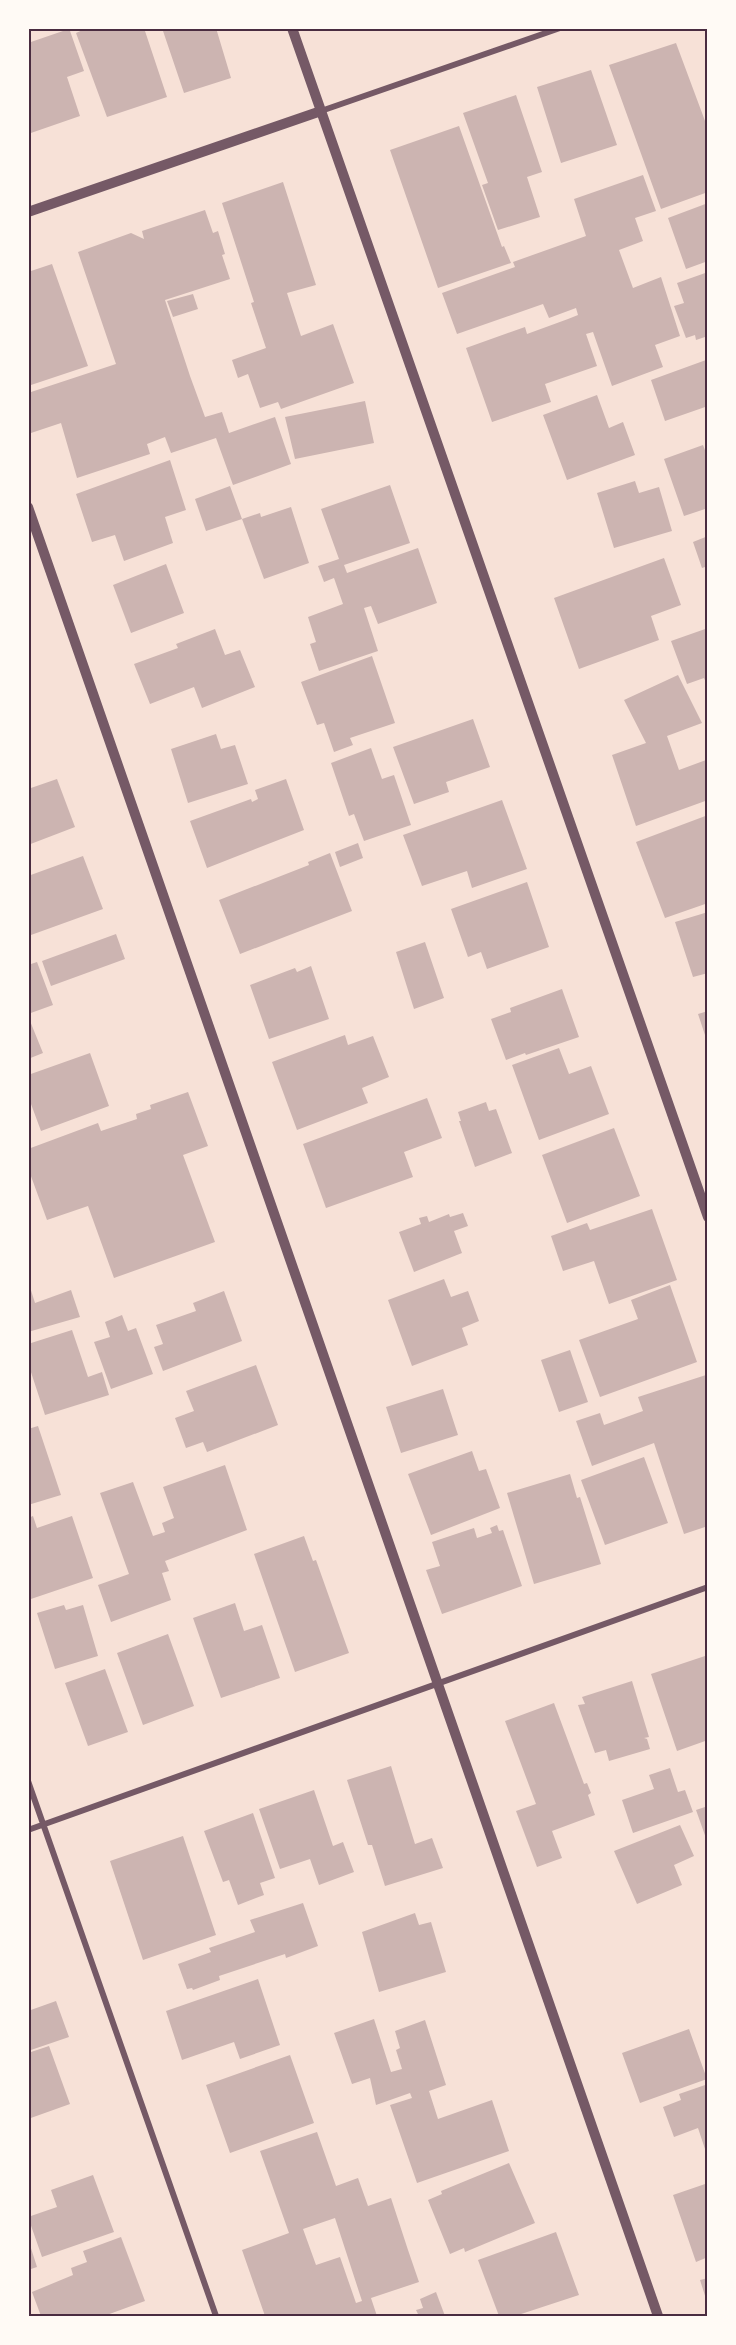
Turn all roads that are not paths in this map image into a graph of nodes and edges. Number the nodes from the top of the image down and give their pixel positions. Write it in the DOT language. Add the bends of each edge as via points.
graph roads {
  1 [pos="292,28"];
  2 [pos="560,28"];
  3 [pos="321,111"];
  4 [pos="28,212"];
  5 [pos="28,507"];
  6 [pos="708,1217"];
  7 [pos="708,1587"];
  8 [pos="438,1683"];
  9 [pos="28,1781"];
  10 [pos="44,1825"];
  11 [pos="28,1830"];
  12 [pos="216,2316"];
  13 [pos="658,2316"];
  1 -- 3 [label="street"];
  2 -- 3 [label="street"];
  3 -- 4 [label="street"];
  3 -- 6 [label="street"];
  5 -- 8 [label="street"];
  7 -- 8 [label="street"];
  8 -- 10 [label="street"];
  8 -- 13 [label="street"];
  9 -- 10 [label="street"];
  10 -- 11 [label="street"];
  10 -- 12 [label="street"];
}
